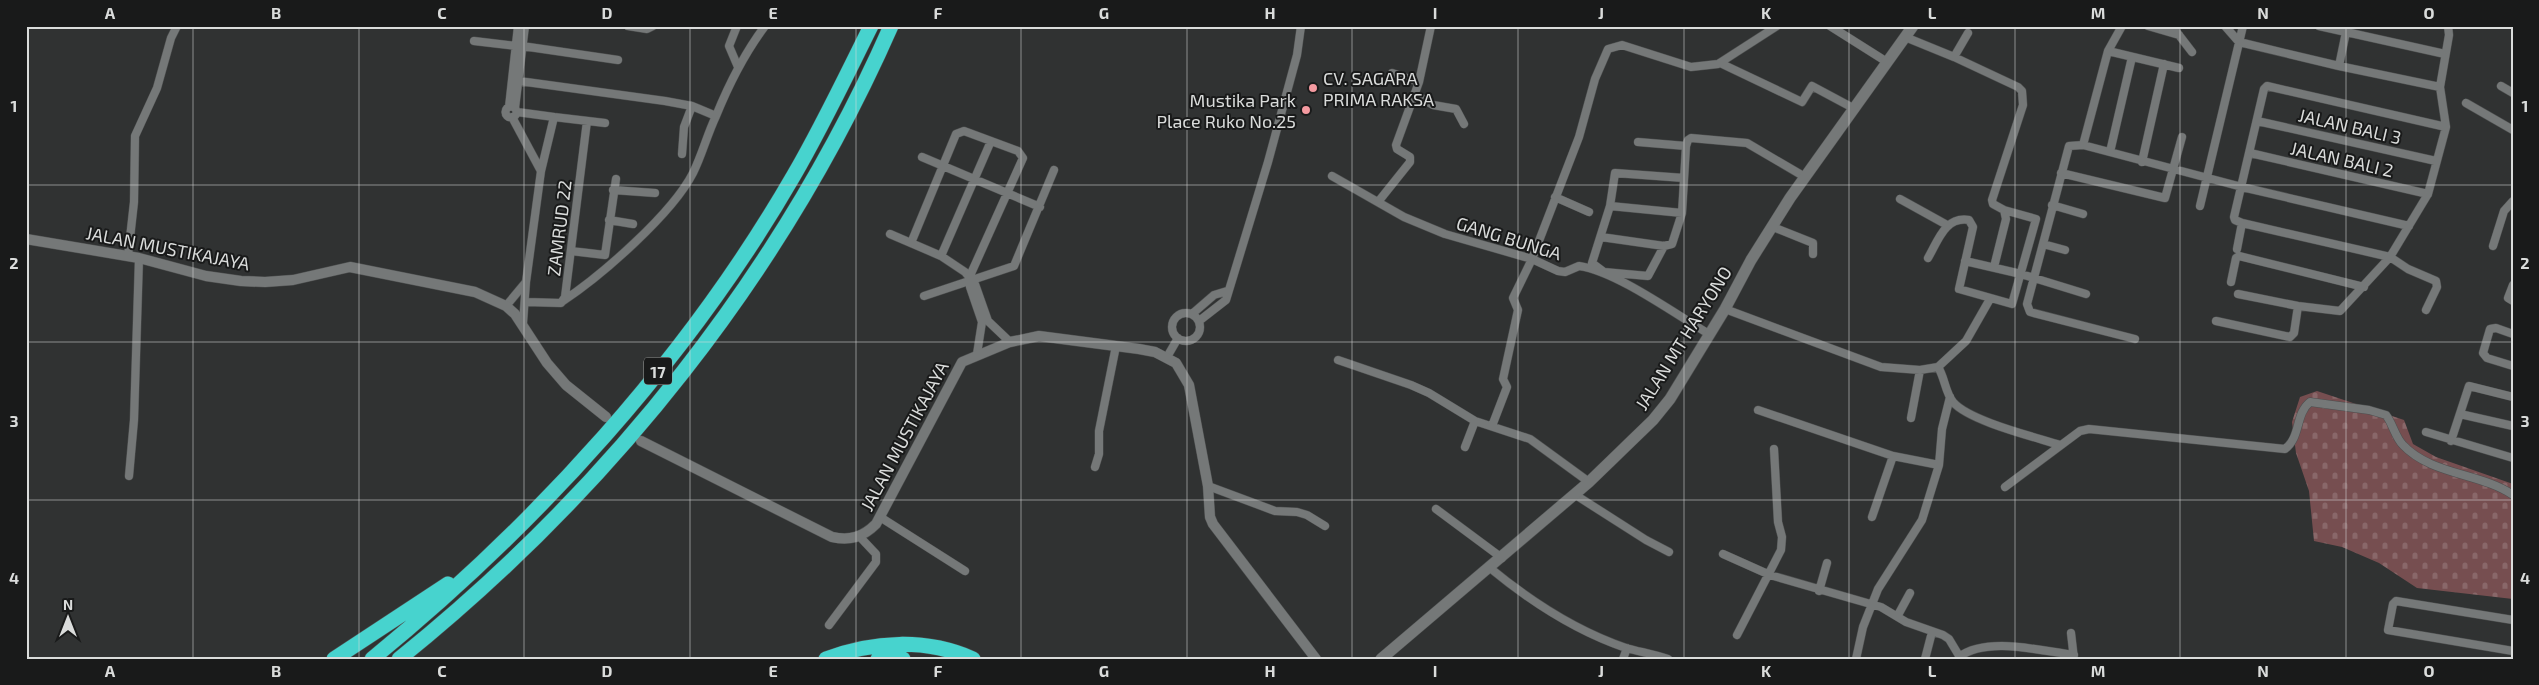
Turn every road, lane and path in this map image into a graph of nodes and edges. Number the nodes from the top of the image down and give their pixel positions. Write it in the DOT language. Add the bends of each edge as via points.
graph roads {
  1 [pos="177,26"];
  2 [pos="518,26"];
  3 [pos="525,26"];
  4 [pos="628,26"];
  5 [pos="653,26"];
  6 [pos="737,26"];
  7 [pos="765,26"];
  8 [pos="871,26"];
  9 [pos="891,26"];
  10 [pos="1301,26"];
  11 [pos="1431,26"];
  12 [pos="1776,26"];
  13 [pos="1830,26"];
  14 [pos="1913,26"];
  15 [pos="2122,26"];
  16 [pos="2148,26"];
  17 [pos="2172,26"];
  18 [pos="2225,26"];
  19 [pos="2319,26"];
  20 [pos="2448,26"];
  21 [pos="2240,28"];
  22 [pos="2346,32"];
  23 [pos="1968,33"];
  24 [pos="2179,35"];
  25 [pos="1905,37"];
  26 [pos="474,41"];
  27 [pos="2239,42"];
  28 [pos="519,46"];
  29 [pos="2108,51"];
  30 [pos="2192,52"];
  31 [pos="2445,54"];
  32 [pos="2132,56"];
  33 [pos="1954,57"];
  34 [pos="618,60"];
  35 [pos="1887,62"];
  36 [pos="1720,63"];
  37 [pos="2164,64"];
  38 [pos="2339,66"];
  39 [pos="738,67"];
  40 [pos="2179,68"];
  41 [pos="1392,74"];
  42 [pos="519,81"];
  43 [pos="1419,82"];
  44 [pos="2502,86"];
  45 [pos="2440,87"];
  46 [pos="2513,93"];
  47 [pos="1415,94"];
  48 [pos="2466,104"];
  49 [pos="692,106"];
  50 [pos="1855,109"];
  51 [pos="513,111"];
  52 [pos="716,116"];
  53 [pos="554,117"];
  54 [pos="588,121"];
  55 [pos="2257,121"];
  56 [pos="605,123"];
  57 [pos="1464,124"];
  58 [pos="2446,127"];
  59 [pos="2513,130"];
  60 [pos="2182,137"];
  61 [pos="991,140"];
  62 [pos="1638,142"];
  63 [pos="2083,145"];
  64 [pos="1686,146"];
  65 [pos="2110,152"];
  66 [pos="2250,153"];
  67 [pos="682,154"];
  68 [pos="922,156"];
  69 [pos="2436,161"];
  70 [pos="2142,162"];
  71 [pos="943,166"];
  72 [pos="1054,170"];
  73 [pos="2174,170"];
  74 [pos="541,171"];
  75 [pos="2061,173"];
  76 [pos="1332,176"];
  77 [pos="1805,177"];
  78 [pos="1684,178"];
  79 [pos="616,179"];
  80 [pos="2207,179"];
  81 [pos="975,180"];
  82 [pos="2242,187"];
  83 [pos="614,190"];
  84 [pos="655,193"];
  85 [pos="1006,194"];
  86 [pos="2428,194"];
  87 [pos="1555,197"];
  88 [pos="1900,199"];
  89 [pos="2513,201"];
  90 [pos="1378,202"];
  91 [pos="2052,205"];
  92 [pos="1610,206"];
  93 [pos="2200,206"];
  94 [pos="1040,208"];
  95 [pos="2004,210"];
  96 [pos="1589,212"];
  97 [pos="1682,212"];
  98 [pos="2083,214"];
  99 [pos="609,220"];
  100 [pos="2242,223"];
  101 [pos="633,224"];
  102 [pos="1947,225"];
  103 [pos="2410,226"];
  104 [pos="1773,227"];
  105 [pos="890,234"];
  106 [pos="1601,236"];
  107 [pos="26,239"];
  108 [pos="911,243"];
  109 [pos="2042,244"];
  110 [pos="1664,246"];
  111 [pos="2493,246"];
  112 [pos="2238,249"];
  113 [pos="2065,250"];
  114 [pos="571,251"];
  115 [pos="1813,254"];
  116 [pos="128,256"];
  117 [pos="941,256"];
  118 [pos="2390,257"];
  119 [pos="139,258"];
  120 [pos="1928,258"];
  121 [pos="1532,259"];
  122 [pos="1965,261"];
  123 [pos="1994,267"];
  124 [pos="2021,274"];
  125 [pos="2034,278"];
  126 [pos="971,280"];
  127 [pos="526,282"];
  128 [pos="2231,282"];
  129 [pos="2513,285"];
  130 [pos="2364,287"];
  131 [pos="1227,291"];
  132 [pos="2086,294"];
  133 [pos="2238,294"];
  134 [pos="924,296"];
  135 [pos="1990,299"];
  136 [pos="564,301"];
  137 [pos="526,302"];
  138 [pos="2513,302"];
  139 [pos="506,306"];
  140 [pos="2298,306"];
  141 [pos="1726,309"];
  142 [pos="2426,310"];
  143 [pos="1192,314"];
  144 [pos="1199,321"];
  145 [pos="2216,321"];
  146 [pos="523,322"];
  147 [pos="1708,334"];
  148 [pos="2513,334"];
  149 [pos="1178,338"];
  150 [pos="2135,339"];
  151 [pos="1010,342"];
  152 [pos="1116,346"];
  153 [pos="977,354"];
  154 [pos="1167,357"];
  155 [pos="1338,360"];
  156 [pos="2513,366"];
  157 [pos="1938,367"];
  158 [pos="1920,370"];
  159 [pos="1950,397"];
  160 [pos="2513,397"];
  161 [pos="1758,410"];
  162 [pos="2460,414"];
  163 [pos="606,416"];
  164 [pos="1911,418"];
  165 [pos="1475,421"];
  166 [pos="1492,426"];
  167 [pos="2513,426"];
  168 [pos="2426,432"];
  169 [pos="641,441"];
  170 [pos="2452,441"];
  171 [pos="2060,445"];
  172 [pos="1465,447"];
  173 [pos="1774,449"];
  174 [pos="1893,456"];
  175 [pos="2513,458"];
  176 [pos="1939,465"];
  177 [pos="1095,467"];
  178 [pos="129,476"];
  179 [pos="1589,482"];
  180 [pos="1208,486"];
  181 [pos="2005,487"];
  182 [pos="1574,494"];
  183 [pos="2513,495"];
  184 [pos="1436,509"];
  185 [pos="880,517"];
  186 [pos="1872,517"];
  187 [pos="1325,526"];
  188 [pos="859,536"];
  189 [pos="1670,552"];
  190 [pos="1723,554"];
  191 [pos="1502,558"];
  192 [pos="481,564"];
  193 [pos="1827,564"];
  194 [pos="1490,568"];
  195 [pos="965,571"];
  196 [pos="1770,575"];
  197 [pos="1819,591"];
  198 [pos="1910,593"];
  199 [pos="1872,603"];
  200 [pos="1898,615"];
  201 [pos="2513,620"];
  202 [pos="829,625"];
  203 [pos="1932,632"];
  204 [pos="2071,633"];
  205 [pos="1737,635"];
  206 [pos="1627,648"];
  207 [pos="2513,651"];
  208 [pos="2074,657"];
  209 [pos="1960,658"];
  210 [pos="334,659"];
  211 [pos="372,659"];
  212 [pos="399,659"];
  213 [pos="826,659"];
  214 [pos="878,659"];
  215 [pos="903,659"];
  216 [pos="973,659"];
  217 [pos="1316,659"];
  218 [pos="1381,659"];
  219 [pos="1623,659"];
  220 [pos="1668,659"];
  221 [pos="1856,659"];
  222 [pos="1925,659"];
  1 -- 116 [label="street" via="170,38 157,88 135,136 134,202"];
  2 -- 28 [label="street"];
  3 -- 28 [label="street"];
  4 -- 5 [label="street" via="650,29"];
  6 -- 39 [label="street" via="729,46"];
  7 -- 39 [label="street"];
  8 -- 192 [label="highway, 17" via="794,176 688,334 632,404"];
  9 -- 212 [label="highway, 17" via="809,186 704,345 647,418 569,505 495,578"];
  10 -- 131 [label="street" via="1297,55 1268,162"];
  11 -- 43 [label="street"];
  12 -- 36 [label="street"];
  13 -- 35 [label="street"];
  14 -- 25 [label="main road, JALAN MT HARYONO"];
  15 -- 29 [label="street"];
  16 -- 24 [label="street"];
  17 -- 24 [label="street"];
  18 -- 27 [label="street"];
  19 -- 22 [label="street"];
  20 -- 31 [label="street"];
  21 -- 27 [label="street"];
  22 -- 31 [label="street"];
  22 -- 38 [label="street"];
  23 -- 33 [label="street"];
  24 -- 30 [label="street"];
  25 -- 33 [label="street"];
  25 -- 35 [label="main road, JALAN MT HARYONO"];
  26 -- 28 [label="street"];
  27 -- 38 [label="street"];
  27 -- 80 [label="street"];
  28 -- 34 [label="street"];
  28 -- 42 [label="street"];
  28 -- 51 [label="street"];
  29 -- 32 [label="street"];
  29 -- 63 [label="street"];
  31 -- 45 [label="street"];
  32 -- 37 [label="street"];
  32 -- 65 [label="street"];
  33 -- 95 [label="street" via="2022,91 2024,105 1992,200"];
  35 -- 50 [label="main road, JALAN MT HARYONO"];
  36 -- 50 [label="street" via="1802,102 1812,86"];
  36 -- 87 [label="street" via="1691,67 1622,45 1608,49 1600,63 1579,137"];
  37 -- 40 [label="street"];
  37 -- 70 [label="street"];
  38 -- 45 [label="street"];
  39 -- 52 [label="street"];
  41 -- 43 [label="street"];
  42 -- 49 [label="street"];
  42 -- 51 [label="street"];
  43 -- 47 [label="street"];
  44 -- 46 [label="street"];
  45 -- 58 [label="street"];
  47 -- 57 [label="street" via="1433,105 1456,109"];
  47 -- 90 [label="street" via="1396,147 1410,157 1410,162"];
  48 -- 59 [label="street"];
  49 -- 52 [label="street"];
  49 -- 67 [label="street" via="684,127"];
  50 -- 77 [label="main road, JALAN MT HARYONO"];
  51 -- 53 [label="street"];
  51 -- 74 [label="street"];
  52 -- 136 [label="street" via="692,174 670,203 630,246"];
  53 -- 54 [label="street"];
  53 -- 74 [label="street"];
  54 -- 56 [label="street"];
  54 -- 114 [label="street, ZAMRUD 22"];
  55 -- 58 [label="street" via="2264,89 2270,86"];
  55 -- 66 [label="street"];
  55 -- 69 [label="street, JALAN BALI 3"];
  58 -- 69 [label="street"];
  60 -- 73 [label="street"];
  61 -- 71 [label="street" via="960,132"];
  61 -- 81 [label="street"];
  61 -- 85 [label="street" via="1018,151 1022,156"];
  62 -- 64 [label="street"];
  63 -- 65 [label="street"];
  63 -- 75 [label="street" via="2067,147"];
  64 -- 77 [label="street" via="1688,140 1696,138 1748,143"];
  64 -- 78 [label="street"];
  65 -- 70 [label="street"];
  66 -- 82 [label="street"];
  66 -- 86 [label="street, JALAN BALI 2"];
  68 -- 71 [label="street"];
  69 -- 86 [label="street"];
  70 -- 73 [label="street"];
  71 -- 81 [label="street"];
  71 -- 108 [label="street"];
  72 -- 94 [label="street"];
  73 -- 75 [label="street" via="2166,196 2162,198"];
  73 -- 80 [label="street"];
  74 -- 127 [label="street"];
  75 -- 91 [label="street"];
  76 -- 90 [label="street, GANG BUNGA"];
  77 -- 104 [label="main road, JALAN MT HARYONO"];
  78 -- 92 [label="street" via="1614,173"];
  78 -- 97 [label="street"];
  79 -- 83 [label="street"];
  80 -- 82 [label="street"];
  80 -- 93 [label="street"];
  81 -- 85 [label="street"];
  81 -- 117 [label="street"];
  82 -- 100 [label="street" via="2234,217"];
  82 -- 103 [label="street"];
  83 -- 84 [label="street"];
  83 -- 99 [label="street"];
  85 -- 94 [label="street"];
  85 -- 126 [label="street"];
  86 -- 103 [label="street"];
  87 -- 96 [label="street"];
  87 -- 121 [label="street"];
  88 -- 102 [label="street"];
  89 -- 111 [label="street" via="2504,211"];
  90 -- 121 [label="street, GANG BUNGA" via="1445,234"];
  91 -- 98 [label="street"];
  91 -- 109 [label="street"];
  92 -- 97 [label="street"];
  92 -- 106 [label="street"];
  94 -- 126 [label="street" via="1014,266"];
  95 -- 123 [label="street" via="2006,219"];
  95 -- 124 [label="street" via="2036,219"];
  97 -- 110 [label="street" via="1672,244"];
  99 -- 101 [label="street"];
  99 -- 114 [label="street" via="605,255"];
  100 -- 112 [label="street"];
  100 -- 118 [label="street"];
  102 -- 120 [label="street"];
  102 -- 122 [label="street" via="1959,218 1972,223"];
  103 -- 118 [label="street"];
  104 -- 115 [label="street" via="1813,243"];
  104 -- 141 [label="main road, JALAN MT HARYONO" via="1751,260"];
  105 -- 108 [label="street"];
  106 -- 110 [label="street"];
  106 -- 110 [label="street" via="1592,263 1604,272 1648,276"];
  107 -- 116 [label="street, JALAN MUSTIKAJAYA"];
  108 -- 117 [label="street"];
  109 -- 113 [label="street"];
  109 -- 125 [label="street"];
  114 -- 136 [label="street, ZAMRUD 22"];
  116 -- 119 [label="street, JALAN MUSTIKAJAYA"];
  117 -- 126 [label="street" via="961,268"];
  118 -- 130 [label="street"];
  118 -- 142 [label="street" via="2436,281 2437,286"];
  119 -- 139 [label="street, JALAN MUSTIKAJAYA" via="206,276 265,282 293,280 350,267 475,292"];
  119 -- 178 [label="street"];
  121 -- 147 [label="street, GANG BUNGA" via="1558,271 1565,272 1579,266 1598,272 1639,290"];
  121 -- 166 [label="street" via="1513,298 1518,310 1503,379 1507,387"];
  122 -- 123 [label="street"];
  122 -- 135 [label="street" via="1959,288"];
  123 -- 124 [label="street"];
  124 -- 125 [label="street"];
  124 -- 135 [label="street" via="2012,304"];
  125 -- 132 [label="street"];
  125 -- 150 [label="street" via="2027,304 2030,312"];
  126 -- 134 [label="street"];
  126 -- 151 [label="street" via="988,321"];
  126 -- 153 [label="street" via="982,322"];
  127 -- 137 [label="street"];
  127 -- 139 [label="street"];
  128 -- 130 [label="street" via="2239,256"];
  129 -- 138 [label="street" via="2507,294"];
  130 -- 140 [label="street" via="2340,312"];
  131 -- 143 [label="street" via="1214,295"];
  131 -- 144 [label="street" via="1224,302"];
  133 -- 140 [label="street"];
  135 -- 157 [label="street" via="1970,336"];
  136 -- 137 [label="street, ZAMRUD 22"];
  137 -- 146 [label="street"];
  139 -- 146 [label="street, JALAN MUSTIKAJAYA"];
  140 -- 145 [label="street" via="2294,333 2290,337"];
  141 -- 147 [label="main road, JALAN MT HARYONO"];
  141 -- 158 [label="street" via="1881,366"];
  143 -- 144 [label="street"];
  143 -- 149 [label="street" via="1182,313 1174,320 1172,330"];
  144 -- 149 [label="street" via="1200,330 1195,337 1187,340"];
  146 -- 163 [label="street, JALAN MUSTIKAJAYA" via="542,356 566,385"];
  147 -- 179 [label="main road, JALAN MT HARYONO" via="1654,420"];
  148 -- 156 [label="street" via="2490,329 2483,356"];
  149 -- 154 [label="street"];
  151 -- 152 [label="street, JALAN MUSTIKAJAYA" via="1039,336"];
  151 -- 153 [label="street, JALAN MUSTIKAJAYA"];
  152 -- 154 [label="street, JALAN MUSTIKAJAYA"];
  152 -- 177 [label="street"];
  153 -- 185 [label="street, JALAN MUSTIKAJAYA" via="958,366 950,387"];
  154 -- 180 [label="street" via="1176,363 1189,385"];
  155 -- 165 [label="street" via="1429,393"];
  157 -- 158 [label="street"];
  157 -- 159 [label="street"];
  158 -- 164 [label="street"];
  159 -- 171 [label="street" via="1960,408 1978,418"];
  159 -- 176 [label="street" via="1942,428"];
  160 -- 162 [label="street" via="2469,386"];
  161 -- 174 [label="street"];
  162 -- 167 [label="street"];
  162 -- 170 [label="street"];
  165 -- 166 [label="street"];
  165 -- 172 [label="street"];
  166 -- 179 [label="street" via="1542,446"];
  168 -- 170 [label="street"];
  169 -- 188 [label="street" via="832,538"];
  170 -- 175 [label="street"];
  171 -- 181 [label="street"];
  171 -- 183 [label="street" via="2088,429 2285,449 2294,440 2304,407 2310,402 2319,402 2386,415 2403,446 2415,454 2445,470 2500,486"];
  173 -- 196 [label="street" via="1778,522 1782,537 1778,560"];
  174 -- 176 [label="street"];
  174 -- 186 [label="street"];
  176 -- 199 [label="street" via="1922,520"];
  179 -- 182 [label="main road, JALAN MT HARYONO"];
  180 -- 187 [label="street" via="1275,511 1307,515"];
  180 -- 217 [label="street" via="1208,506 1213,524"];
  182 -- 189 [label="street"];
  182 -- 191 [label="main road, JALAN MT HARYONO"];
  184 -- 191 [label="street"];
  185 -- 188 [label="street, JALAN MUSTIKAJAYA" via="869,531"];
  185 -- 195 [label="street"];
  188 -- 202 [label="street" via="876,554 876,562"];
  190 -- 196 [label="street"];
  191 -- 194 [label="main road, JALAN MT HARYONO"];
  192 -- 210 [label="highway"];
  192 -- 211 [label="highway, 17"];
  193 -- 197 [label="street"];
  194 -- 206 [label="street" via="1515,589 1557,615"];
  194 -- 218 [label="main road, JALAN MT HARYONO"];
  196 -- 197 [label="street"];
  196 -- 205 [label="street"];
  197 -- 199 [label="street"];
  198 -- 200 [label="street"];
  199 -- 200 [label="street"];
  199 -- 221 [label="street"];
  200 -- 203 [label="street" via="1906,622"];
  201 -- 207 [label="street" via="2396,601 2388,630"];
  203 -- 209 [label="street" via="1949,639"];
  203 -- 222 [label="street"];
  204 -- 208 [label="street"];
  206 -- 219 [label="street"];
  206 -- 220 [label="street"];
  208 -- 209 [label="street" via="1983,646 1967,651"];
  213 -- 216 [label="highway" via="843,652 880,645 915,644 948,649"];
  214 -- 215 [label="highway"];
}
